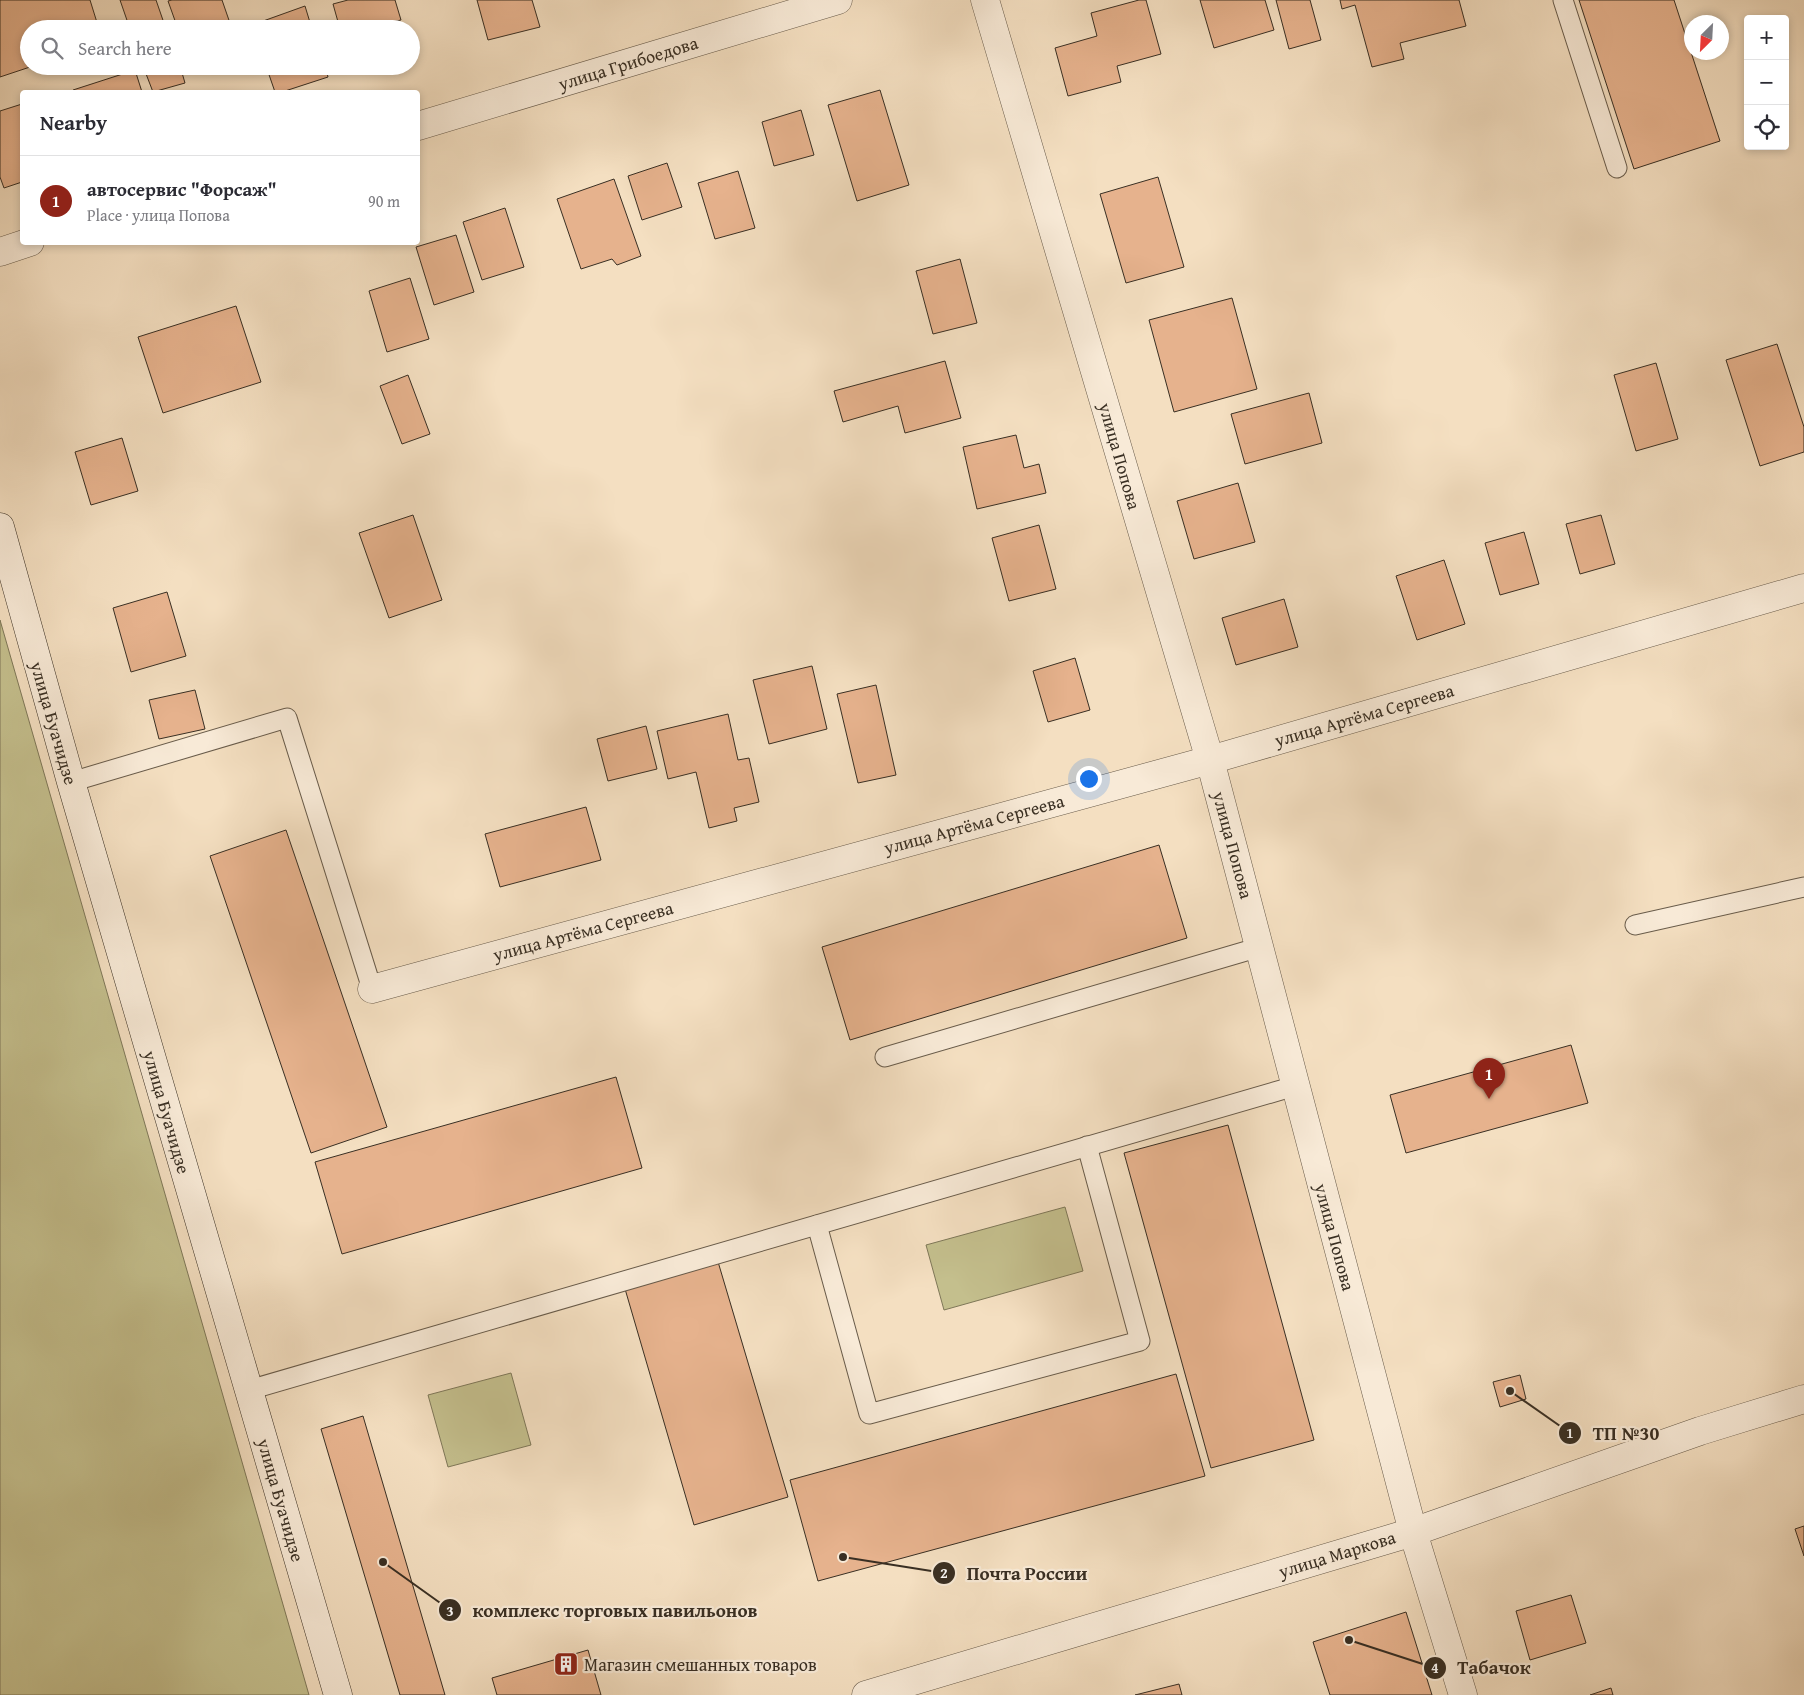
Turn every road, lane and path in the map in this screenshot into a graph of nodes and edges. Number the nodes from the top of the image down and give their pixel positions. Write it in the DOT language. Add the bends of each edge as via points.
graph roads {
  1 [pos="838,0"];
  2 [pos="985,0"];
  3 [pos="1562,0"];
  4 [pos="420,125"];
  5 [pos="1617,168"];
  6 [pos="21,245"];
  7 [pos="0,252"];
  8 [pos="0,527"];
  9 [pos="1804,588"];
  10 [pos="1210,760"];
  11 [pos="71,782"];
  12 [pos="1804,887"];
  13 [pos="1635,925"];
  14 [pos="1260,947"];
  15 [pos="372,989"];
  16 [pos="885,1057"];
  17 [pos="1296,1086"];
  18 [pos="1087,1146"];
  19 [pos="817,1224"];
  20 [pos="249,1390"];
  21 [pos="1804,1399"];
  22 [pos="1413,1532"];
  23 [pos="338,1695"];
  24 [pos="866,1695"];
  25 [pos="1463,1695"];
  1 -- 4 [label="street, улица Грибоедова"];
  2 -- 10 [label="street, улица Попова"];
  3 -- 5 [label="lane"];
  6 -- 7 [label="street"];
  8 -- 11 [label="street, улица Буачидзе"];
  9 -- 10 [label="street, улица Артёма Сергеева"];
  10 -- 14 [label="street, улица Попова"];
  10 -- 15 [label="street, улица Артёма Сергеева"];
  11 -- 15 [label="lane" via="287,718"];
  11 -- 20 [label="street, улица Буачидзе"];
  12 -- 13 [label="lane"];
  14 -- 16 [label="lane"];
  14 -- 17 [label="street, улица Попова"];
  17 -- 18 [label="lane"];
  17 -- 22 [label="street, улица Попова"];
  18 -- 19 [label="lane"];
  18 -- 19 [label="lane" via="1140,1341 869,1414"];
  19 -- 20 [label="lane"];
  20 -- 23 [label="street, улица Буачидзе"];
  21 -- 22 [label="street, улица Маркова" via="1700,1431"];
  22 -- 24 [label="street, улица Маркова"];
  22 -- 25 [label="street, улица Попова"];
}
